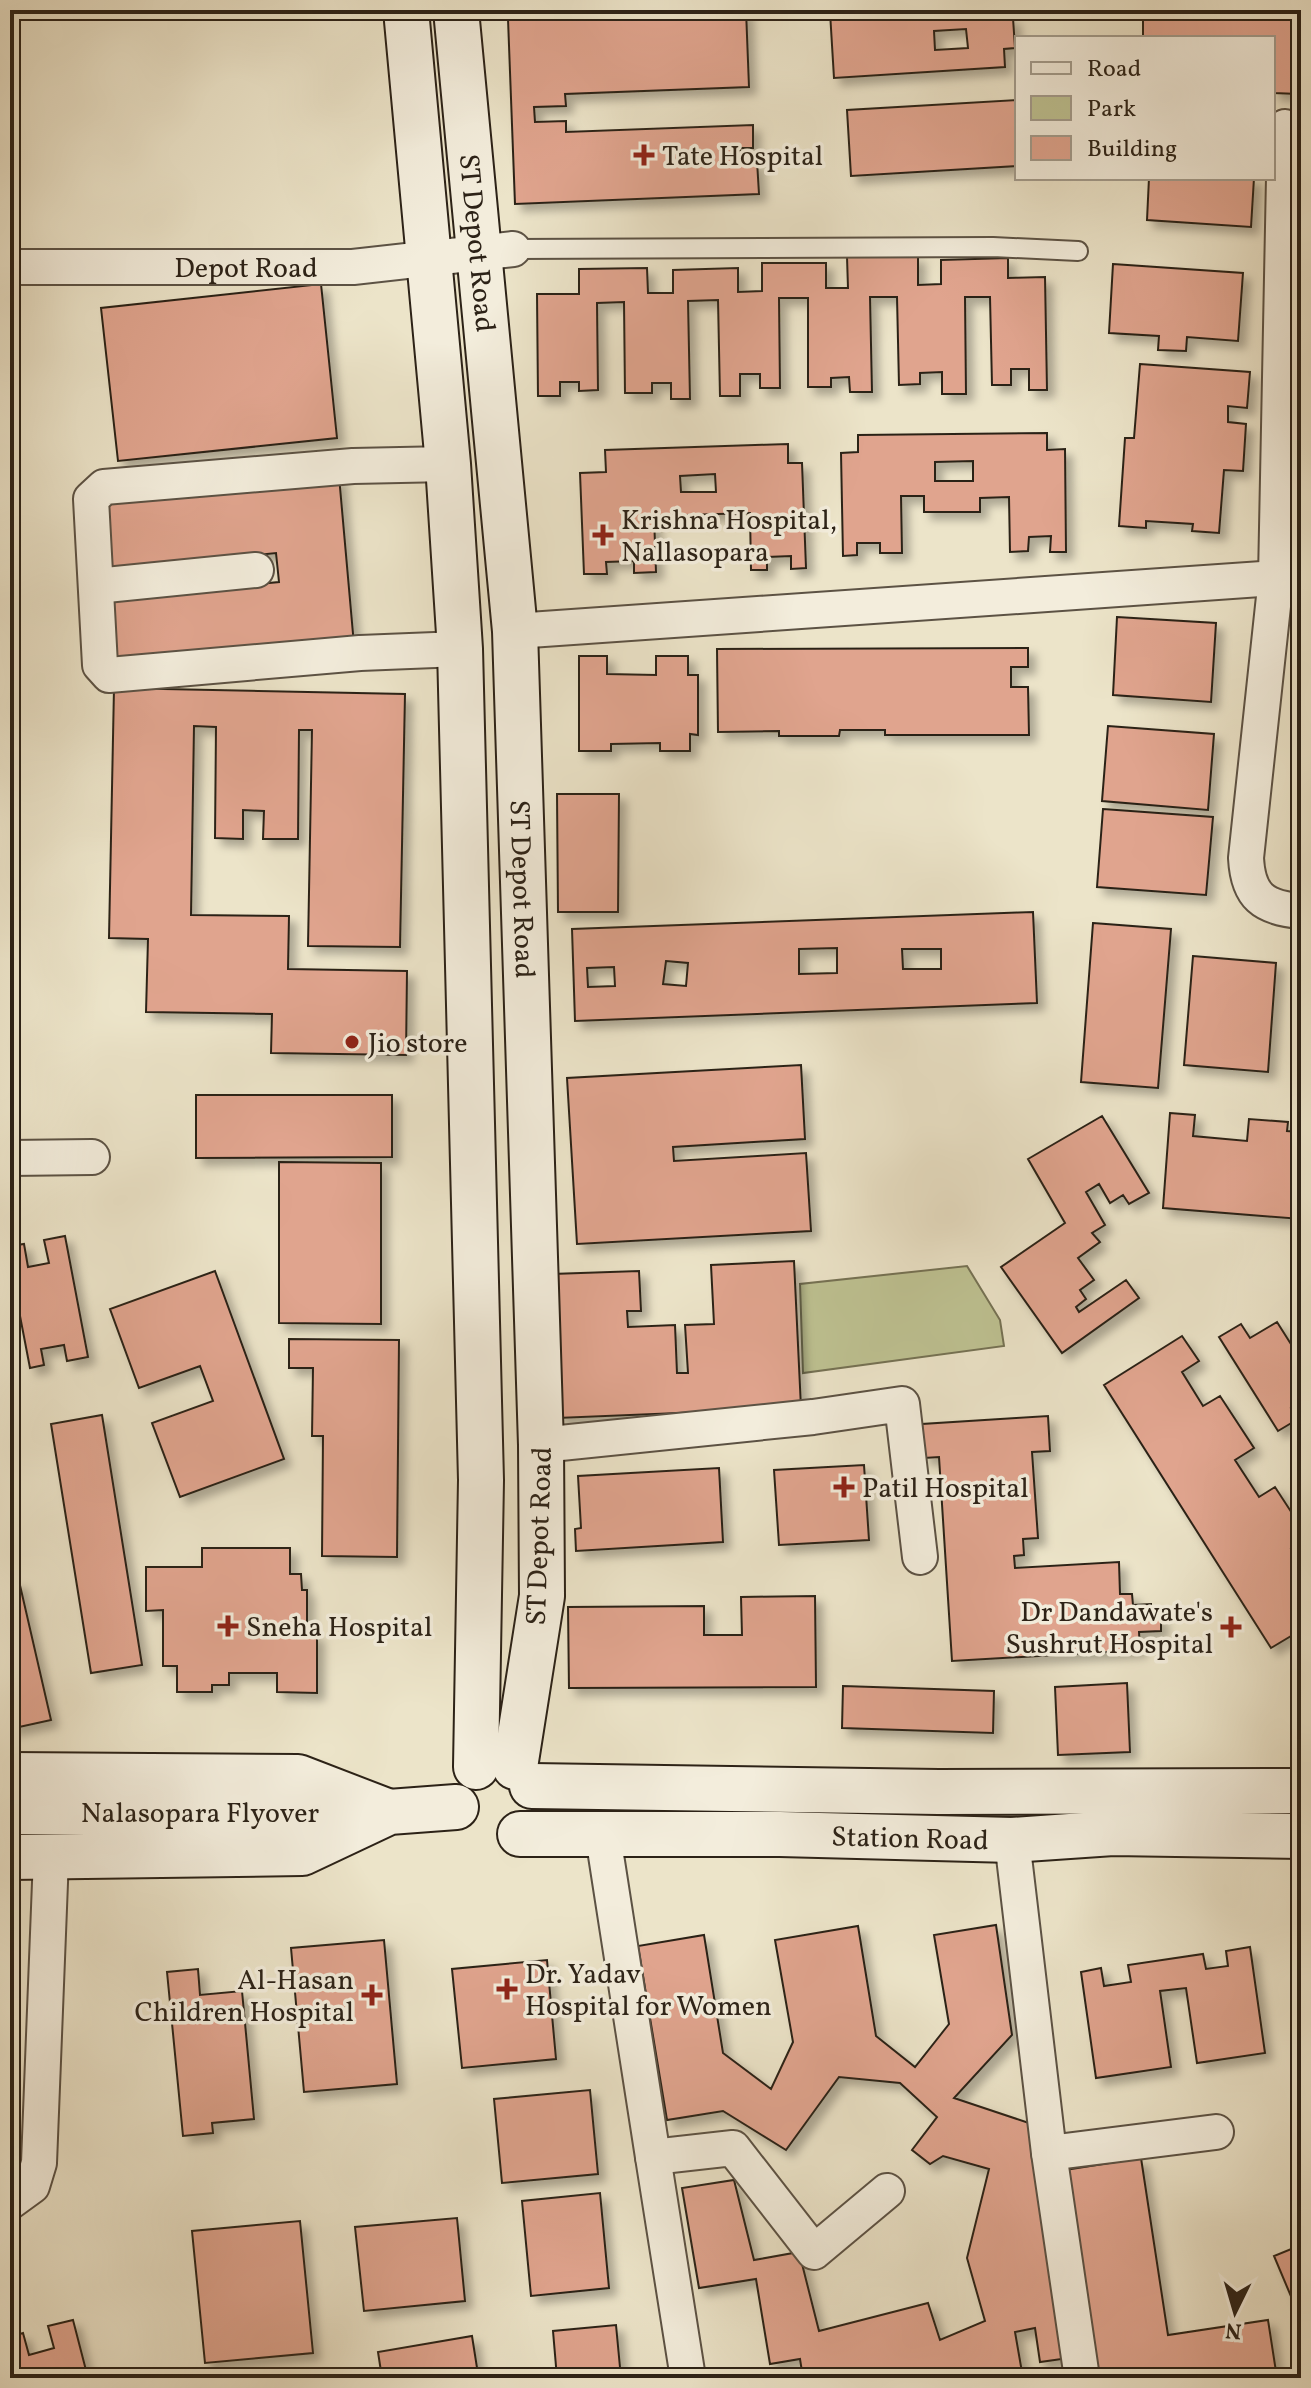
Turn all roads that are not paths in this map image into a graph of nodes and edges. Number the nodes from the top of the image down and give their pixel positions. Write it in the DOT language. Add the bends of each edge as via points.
graph roads {
  1 [pos="406,10"];
  2 [pos="456,10"];
  3 [pos="1286,127"];
  4 [pos="497,251"];
  5 [pos="1078,251"];
  6 [pos="429,257"];
  7 [pos="10,267"];
  8 [pos="448,464"];
  9 [pos="256,570"];
  10 [pos="1288,579"];
  11 [pos="96,586"];
  12 [pos="515,631"];
  13 [pos="460,649"];
  14 [pos="1301,911"];
  15 [pos="92,1157"];
  16 [pos="10,1158"];
  17 [pos="541,1445"];
  18 [pos="920,1557"];
  19 [pos="508,1773"];
  20 [pos="10,1775"];
  21 [pos="1292,1791"];
  22 [pos="456,1807"];
  23 [pos="10,1812"];
  24 [pos="389,1812"];
  25 [pos="520,1834"];
  26 [pos="603,1836"];
  27 [pos="1292,1836"];
  28 [pos="1012,1840"];
  29 [pos="31,1857"];
  30 [pos="1216,2132"];
  31 [pos="1049,2153"];
  32 [pos="653,2157"];
  33 [pos="887,2191"];
  34 [pos="10,2202"];
  35 [pos="688,2378"];
  36 [pos="1082,2378"];
  1 -- 6 [label="street, ST Depot Road"];
  2 -- 4 [label="street, ST Depot Road"];
  3 -- 10 [label="street"];
  4 -- 5 [label="lane"];
  4 -- 6 [label="street, Depot Road"];
  4 -- 12 [label="street, ST Depot Road"];
  6 -- 7 [label="street, Depot Road" via="353,267"];
  6 -- 8 [label="street, ST Depot Road"];
  8 -- 11 [label="street" via="353,466 104,487 91,499"];
  8 -- 13 [label="street, ST Depot Road"];
  9 -- 11 [label="street"];
  10 -- 12 [label="street"];
  10 -- 14 [label="street" via="1246,858 1248,880 1260,899"];
  11 -- 13 [label="street" via="100,665 109,675"];
  12 -- 17 [label="street, ST Depot Road"];
  13 -- 19 [label="street, ST Depot Road" via="481,1480"];
  15 -- 16 [label="street"];
  17 -- 18 [label="street" via="902,1404"];
  17 -- 19 [label="street, ST Depot Road" via="542,1596"];
  19 -- 21 [label="street, Station Road" via="939,1792"];
  19 -- 22 [label="street" via="458,1787"];
  19 -- 25 [label="street" via="534,1813"];
  20 -- 24 [label="street" via="298,1777"];
  21 -- 27 [label="street"];
  22 -- 24 [label="street, Nalasopara Flyover"];
  22 -- 25 [label="street" via="462,1824 482,1840 495,1842"];
  23 -- 24 [label="street, Nalasopara Flyover"];
  24 -- 29 [label="street" via="302,1853"];
  25 -- 26 [label="street, Station Road"];
  26 -- 28 [label="street, Station Road"];
  26 -- 32 [label="street"];
  27 -- 28 [label="street, Station Road" via="1113,1833"];
  28 -- 31 [label="street"];
  29 -- 34 [label="street" via="39,2163 32,2186"];
  30 -- 31 [label="street"];
  31 -- 36 [label="street"];
  32 -- 33 [label="street" via="733,2148 814,2252"];
  32 -- 35 [label="street"];
}
